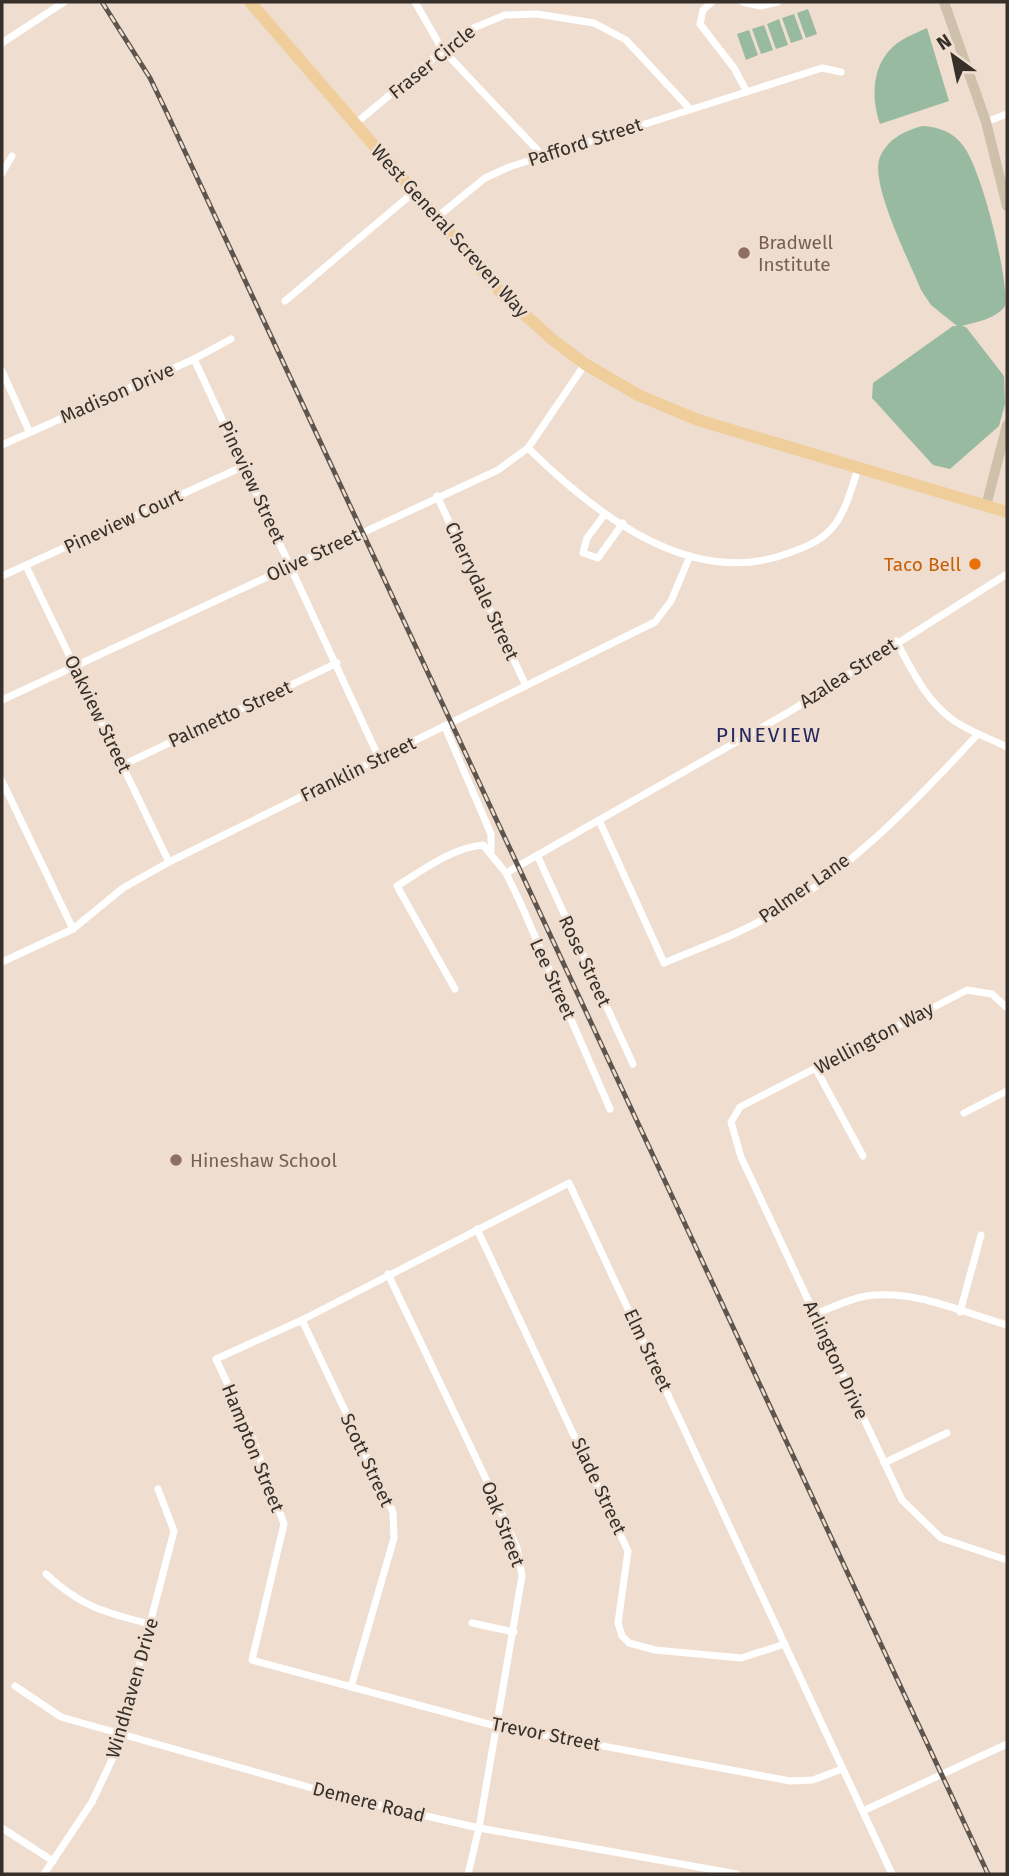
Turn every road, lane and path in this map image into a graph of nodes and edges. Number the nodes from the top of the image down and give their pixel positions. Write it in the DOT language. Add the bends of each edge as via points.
graph roads {
  1 [pos="65,2"];
  2 [pos="250,2"];
  3 [pos="415,2"];
  4 [pos="712,2"];
  5 [pos="743,2"];
  6 [pos="778,2"];
  7 [pos="944,2"];
  8 [pos="2,43"];
  9 [pos="442,50"];
  10 [pos="841,72"];
  11 [pos="747,92"];
  12 [pos="690,110"];
  13 [pos="1007,114"];
  14 [pos="986,122"];
  15 [pos="355,124"];
  16 [pos="12,156"];
  17 [pos="543,156"];
  18 [pos="2,173"];
  19 [pos="414,192"];
  20 [pos="1007,206"];
  21 [pos="436,218"];
  22 [pos="285,300"];
  23 [pos="231,339"];
  24 [pos="194,359"];
  25 [pos="585,363"];
  26 [pos="2,371"];
  27 [pos="1007,425"];
  28 [pos="29,431"];
  29 [pos="2,444"];
  30 [pos="528,447"];
  31 [pos="244,466"];
  32 [pos="858,469"];
  33 [pos="437,496"];
  34 [pos="986,506"];
  35 [pos="1007,512"];
  36 [pos="605,514"];
  37 [pos="623,523"];
  38 [pos="690,556"];
  39 [pos="291,565"];
  40 [pos="26,566"];
  41 [pos="1007,574"];
  42 [pos="2,576"];
  43 [pos="897,641"];
  44 [pos="337,663"];
  45 [pos="75,666"];
  46 [pos="526,686"];
  47 [pos="2,699"];
  48 [pos="444,727"];
  49 [pos="978,734"];
  50 [pos="1007,747"];
  51 [pos="379,758"];
  52 [pos="123,765"];
  53 [pos="2,781"];
  54 [pos="599,820"];
  55 [pos="491,851"];
  56 [pos="537,857"];
  57 [pos="169,862"];
  58 [pos="506,873"];
  59 [pos="73,929"];
  60 [pos="2,962"];
  61 [pos="455,989"];
  62 [pos="1007,1008"];
  63 [pos="633,1064"];
  64 [pos="816,1069"];
  65 [pos="1007,1091"];
  66 [pos="740,1107"];
  67 [pos="610,1109"];
  68 [pos="964,1113"];
  69 [pos="863,1156"];
  70 [pos="477,1229"];
  71 [pos="981,1235"];
  72 [pos="388,1274"];
  73 [pos="960,1312"];
  74 [pos="815,1314"];
  75 [pos="302,1320"];
  76 [pos="1007,1325"];
  77 [pos="216,1359"];
  78 [pos="947,1433"];
  79 [pos="884,1463"];
  80 [pos="158,1489"];
  81 [pos="1007,1560"];
  82 [pos="46,1574"];
  83 [pos="471,1623"];
  84 [pos="150,1624"];
  85 [pos="514,1632"];
  86 [pos="785,1644"];
  87 [pos="253,1660"];
  88 [pos="15,1686"];
  89 [pos="351,1687"];
  90 [pos="496,1726"];
  91 [pos="121,1732"];
  92 [pos="1007,1744"];
  93 [pos="842,1769"];
  94 [pos="863,1811"];
  95 [pos="2,1828"];
  96 [pos="480,1828"];
  97 [pos="53,1861"];
  98 [pos="44,1874"];
  99 [pos="468,1874"];
  100 [pos="737,1874"];
  101 [pos="892,1874"];
  1 -- 8 [label="street"];
  2 -- 15 [label="main road, West General Screven Way"];
  3 -- 9 [label="street"];
  4 -- 11 [label="street" via="703,10 700,24"];
  5 -- 6 [label="street" via="760,6"];
  7 -- 14 [label="street"];
  9 -- 12 [label="street, Fraser Circle" via="466,31 505,15 537,14 594,23 626,40"];
  9 -- 15 [label="street, Fraser Circle"];
  9 -- 17 [label="street"];
  10 -- 11 [label="street, Pafford Street" via="822,68"];
  11 -- 12 [label="street, Pafford Street"];
  12 -- 17 [label="street, Pafford Street"];
  13 -- 14 [label="street"];
  14 -- 20 [label="street"];
  15 -- 19 [label="main road, West General Screven Way"];
  16 -- 18 [label="street"];
  17 -- 21 [label="street, Pafford Street" via="485,178"];
  19 -- 21 [label="main road, West General Screven Way"];
  19 -- 22 [label="street"];
  21 -- 25 [label="main road, West General Screven Way" via="505,297"];
  23 -- 24 [label="street, Madison Drive"];
  24 -- 28 [label="street, Madison Drive"];
  24 -- 31 [label="street, Pineview Street"];
  25 -- 30 [label="street, Olive Street"];
  25 -- 32 [label="main road, West General Screven Way" via="630,391 684,415"];
  26 -- 28 [label="street"];
  27 -- 34 [label="street"];
  28 -- 29 [label="street, Madison Drive"];
  30 -- 33 [label="street, Olive Street" via="498,470"];
  30 -- 36 [label="street" via="570,489"];
  31 -- 39 [label="street, Pineview Street"];
  31 -- 40 [label="street, Pineview Court"];
  32 -- 34 [label="main road, West General Screven Way"];
  32 -- 38 [label="street" via="838,520 810,544 750,563"];
  33 -- 39 [label="street, Olive Street"];
  33 -- 46 [label="street, Cherrydale Street"];
  34 -- 35 [label="main road, West General Screven Way"];
  36 -- 37 [label="street"];
  36 -- 37 [label="street" via="587,538 583,553 598,558"];
  37 -- 38 [label="street" via="649,540"];
  38 -- 46 [label="street, Franklin Street" via="671,601 655,622"];
  39 -- 44 [label="street, Pineview Street"];
  39 -- 45 [label="street, Olive Street"];
  40 -- 42 [label="street, Pineview Court"];
  40 -- 45 [label="street, Oakview Street"];
  41 -- 43 [label="street, Azalea Street"];
  43 -- 49 [label="street" via="938,708"];
  43 -- 54 [label="street, Azalea Street" via="757,731"];
  44 -- 51 [label="street, Pineview Street"];
  44 -- 52 [label="street, Palmetto Street"];
  45 -- 47 [label="street, Olive Street"];
  45 -- 52 [label="street, Oakview Street"];
  46 -- 48 [label="street, Franklin Street"];
  48 -- 51 [label="street, Franklin Street"];
  48 -- 55 [label="street, Lee Street" via="491,834"];
  49 -- 50 [label="street"];
  49 -- 54 [label="street, Palmer Lane" via="912,806 824,878 776,912 664,963"];
  51 -- 57 [label="street, Franklin Street"];
  52 -- 57 [label="street, Oakview Street"];
  53 -- 59 [label="street"];
  54 -- 56 [label="street, Azalea Street"];
  55 -- 58 [label="street, Lee Street"];
  55 -- 61 [label="street" via="483,845 469,846 397,886"];
  56 -- 58 [label="street, Azalea Street"];
  56 -- 63 [label="street, Rose Street"];
  57 -- 59 [label="street, Franklin Street" via="123,888"];
  58 -- 67 [label="street, Lee Street"];
  59 -- 60 [label="street, Franklin Street"];
  62 -- 64 [label="street, Wellington Way" via="992,994 967,990"];
  64 -- 66 [label="street, Wellington Way"];
  64 -- 69 [label="street"];
  65 -- 68 [label="street"];
  66 -- 74 [label="street, Arlington Drive" via="731,1122 741,1157"];
  70 -- 72 [label="street, Elm Street"];
  70 -- 86 [label="street, Slade Street" via="628,1551 618,1623 622,1636 629,1643 655,1650 741,1658"];
  70 -- 86 [label="street, Elm Street" via="569,1183"];
  71 -- 73 [label="street"];
  72 -- 75 [label="street, Elm Street"];
  72 -- 85 [label="street, Oak Street" via="517,1548 523,1576"];
  73 -- 74 [label="street" via="929,1300 885,1296 851,1300"];
  73 -- 76 [label="street"];
  74 -- 79 [label="street, Arlington Drive"];
  75 -- 77 [label="street, Elm Street"];
  75 -- 89 [label="street, Scott Street" via="393,1512 394,1538"];
  77 -- 87 [label="street, Hampton Street" via="252,1437 284,1524"];
  78 -- 79 [label="street"];
  79 -- 81 [label="street, Arlington Drive" via="902,1500 941,1538"];
  80 -- 84 [label="street, Windhaven Drive" via="174,1531"];
  82 -- 84 [label="street" via="69,1596"];
  83 -- 85 [label="street"];
  84 -- 91 [label="street, Windhaven Drive"];
  85 -- 90 [label="street, Oak Street"];
  86 -- 93 [label="street, Elm Street"];
  87 -- 89 [label="street, Trevor Street"];
  88 -- 91 [label="street, Demere Road" via="61,1717"];
  89 -- 90 [label="street, Trevor Street"];
  90 -- 93 [label="street, Trevor Street" via="790,1780 813,1780"];
  90 -- 96 [label="street, Oak Street"];
  91 -- 96 [label="street, Demere Road" via="347,1798"];
  91 -- 97 [label="street, Windhaven Drive" via="92,1802"];
  92 -- 94 [label="street"];
  93 -- 94 [label="street, Elm Street"];
  94 -- 101 [label="street, Elm Street"];
  95 -- 97 [label="street"];
  96 -- 99 [label="street, Oak Street"];
  96 -- 100 [label="street, Demere Road"];
  97 -- 98 [label="street, Windhaven Drive"];
}
